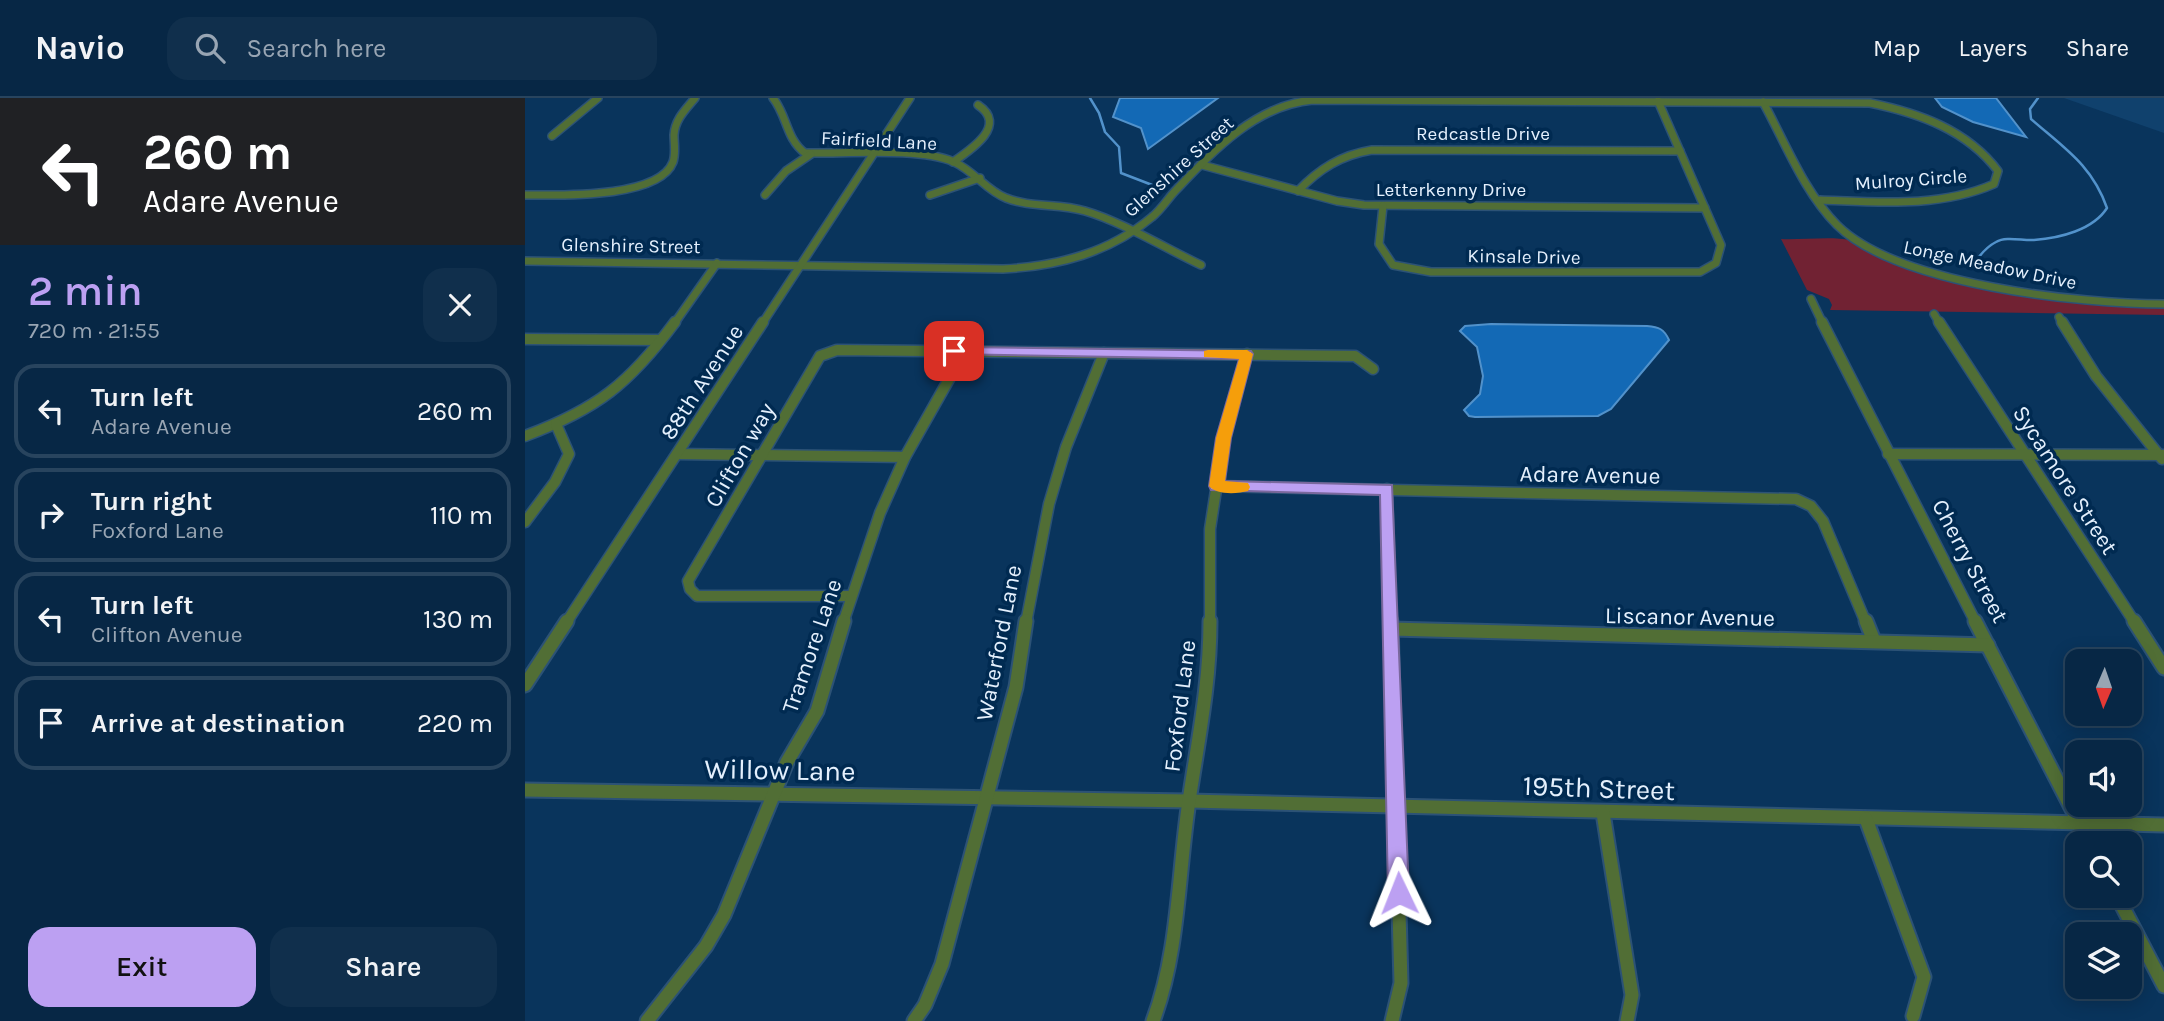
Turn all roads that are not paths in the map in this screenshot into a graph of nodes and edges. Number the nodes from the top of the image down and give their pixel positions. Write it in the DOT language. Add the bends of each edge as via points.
graph roads {
  1 [pos="598,98"];
  2 [pos="695,98"];
  3 [pos="773,98"];
  4 [pos="910,98"];
  5 [pos="1819,100"];
  6 [pos="1658,101"];
  7 [pos="1763,102"];
  8 [pos="1856,102"];
  9 [pos="978,105"];
  10 [pos="552,136"];
  11 [pos="1680,151"];
  12 [pos="811,153"];
  13 [pos="873,155"];
  14 [pos="953,162"];
  15 [pos="1202,165"];
  16 [pos="981,178"];
  17 [pos="1298,191"];
  18 [pos="525,195"];
  19 [pos="765,195"];
  20 [pos="930,195"];
  21 [pos="1820,200"];
  22 [pos="1383,206"];
  23 [pos="1705,208"];
  24 [pos="1131,232"];
  25 [pos="525,261"];
  26 [pos="717,263"];
  27 [pos="1201,265"];
  28 [pos="802,266"];
  29 [pos="1811,299"];
  30 [pos="2164,304"];
  31 [pos="1934,314"];
  32 [pos="2059,317"];
  33 [pos="525,339"];
  34 [pos="659,340"];
  35 [pos="965,351"];
  36 [pos="1104,353"];
  37 [pos="1247,354"];
  38 [pos="1373,369"];
  39 [pos="556,424"];
  40 [pos="525,436"];
  41 [pos="2024,453"];
  42 [pos="678,454"];
  43 [pos="1888,454"];
  44 [pos="761,456"];
  45 [pos="905,457"];
  46 [pos="2162,457"];
  47 [pos="1216,486"];
  48 [pos="1387,489"];
  49 [pos="525,523"];
  50 [pos="851,597"];
  51 [pos="1391,629"];
  52 [pos="1874,641"];
  53 [pos="1988,645"];
  54 [pos="2164,668"];
  55 [pos="525,685"];
  56 [pos="525,790"];
  57 [pos="775,794"];
  58 [pos="985,798"];
  59 [pos="1034,799"];
  60 [pos="1189,801"];
  61 [pos="1396,806"];
  62 [pos="1602,813"];
  63 [pos="1866,819"];
  64 [pos="2081,825"];
  65 [pos="2164,825"];
  66 [pos="2084,831"];
  67 [pos="2123,908"];
  68 [pos="2164,986"];
  69 [pos="1913,1016"];
  70 [pos="647,1021"];
  71 [pos="914,1021"];
  72 [pos="1153,1021"];
  73 [pos="1392,1021"];
  74 [pos="1627,1021"];
  1 -- 10 [label="street"];
  2 -- 18 [label="street" via="675,125 671,166 661,176 613,191"];
  3 -- 12 [label="street, Fairfield Lane" via="780,105 795,147"];
  4 -- 13 [label="street, 88th Avenue"];
  5 -- 7 [label="street, Glenshire Street"];
  5 -- 8 [label="street, Glenshire Street"];
  6 -- 7 [label="street, Glenshire Street"];
  6 -- 11 [label="street"];
  6 -- 15 [label="street, Glenshire Street" via="1307,101 1259,116"];
  7 -- 21 [label="street, Longe Meadow Drive"];
  8 -- 21 [label="street, Mulroy Circle" via="1895,109 1950,130 1993,162 1998,177 1994,184 1966,195 1899,201"];
  9 -- 14 [label="street" via="986,108 991,118 989,130 978,145"];
  11 -- 17 [label="street, Redcastle Drive" via="1372,150 1328,163"];
  11 -- 23 [label="street"];
  12 -- 13 [label="street, Fairfield Lane"];
  12 -- 19 [label="street" via="786,171"];
  13 -- 14 [label="street, Fairfield Lane" via="924,155"];
  13 -- 28 [label="street, 88th Avenue"];
  14 -- 16 [label="street, Fairfield Lane"];
  15 -- 17 [label="street, Letterkenny Drive"];
  15 -- 24 [label="street, Glenshire Street" via="1156,214"];
  16 -- 20 [label="street"];
  16 -- 24 [label="street, Fairfield Lane" via="994,193 1007,199 1067,206"];
  17 -- 22 [label="street, Letterkenny Drive"];
  21 -- 30 [label="street, Longe Meadow Drive" via="1839,227 1861,244 1911,265 2056,297"];
  22 -- 23 [label="street, Letterkenny Drive"];
  22 -- 23 [label="street, Kinsale Drive" via="1379,244 1393,265 1431,272 1682,274 1716,265 1722,255"];
  24 -- 27 [label="street, Fairfield Lane"];
  24 -- 28 [label="street, Glenshire Street" via="1075,261 1039,268"];
  25 -- 26 [label="street, Glenshire Street"];
  26 -- 28 [label="street, Glenshire Street"];
  26 -- 34 [label="street"];
  28 -- 42 [label="street, 88th Avenue"];
  29 -- 43 [label="street, Cherry Street"];
  31 -- 41 [label="street, Sycamore Street"];
  32 -- 46 [label="street" via="2096,376"];
  33 -- 34 [label="street"];
  34 -- 39 [label="street" via="610,395"];
  35 -- 36 [label="street"];
  35 -- 44 [label="street, Clifton way" via="837,350 820,356"];
  35 -- 45 [label="street, Tramore Lane"];
  36 -- 37 [label="street"];
  36 -- 58 [label="street, Waterford Lane" via="1066,446 1049,504 1016,687"];
  37 -- 38 [label="street" via="1355,356"];
  37 -- 47 [label="street, Foxford Lane" via="1223,438"];
  39 -- 40 [label="street"];
  39 -- 49 [label="street" via="569,454"];
  41 -- 43 [label="street"];
  41 -- 46 [label="street"];
  41 -- 54 [label="street, Sycamore Street"];
  42 -- 44 [label="street"];
  42 -- 55 [label="street, 88th Avenue"];
  43 -- 53 [label="street, Cherry Street"];
  44 -- 45 [label="street"];
  44 -- 50 [label="street, Clifton way" via="688,581 690,589 697,596"];
  45 -- 50 [label="street, Tramore Lane"];
  47 -- 48 [label="street, Adare Avenue"];
  47 -- 60 [label="street, Foxford Lane" via="1210,529 1210,662"];
  48 -- 51 [label="street"];
  48 -- 52 [label="street, Adare Avenue" via="1796,499 1811,506 1823,520"];
  50 -- 57 [label="street, Tramore Lane" via="817,711 787,762"];
  51 -- 52 [label="street, Liscanor Avenue"];
  51 -- 61 [label="street"];
  52 -- 53 [label="street, Liscanor Avenue"];
  53 -- 64 [label="street, Cherry Street"];
  56 -- 57 [label="street, Willow Lane"];
  57 -- 58 [label="street, Willow Lane"];
  57 -- 70 [label="street, Tramore Lane" via="720,923"];
  58 -- 59 [label="street, Willow Lane"];
  58 -- 71 [label="street, Waterford Lane" via="942,964"];
  59 -- 60 [label="street, 195th Street"];
  60 -- 61 [label="street, 195th Street"];
  60 -- 72 [label="street, Foxford Lane" via="1166,987"];
  61 -- 62 [label="street, 195th Street"];
  61 -- 73 [label="street" via="1401,983"];
  62 -- 63 [label="street, 195th Street"];
  62 -- 74 [label="street" via="1632,995"];
  63 -- 64 [label="street, 195th Street"];
  63 -- 69 [label="street" via="1924,977"];
  64 -- 65 [label="street, 195th Street"];
  64 -- 66 [label="street, Cherry Street"];
  67 -- 68 [label="street"];
}
